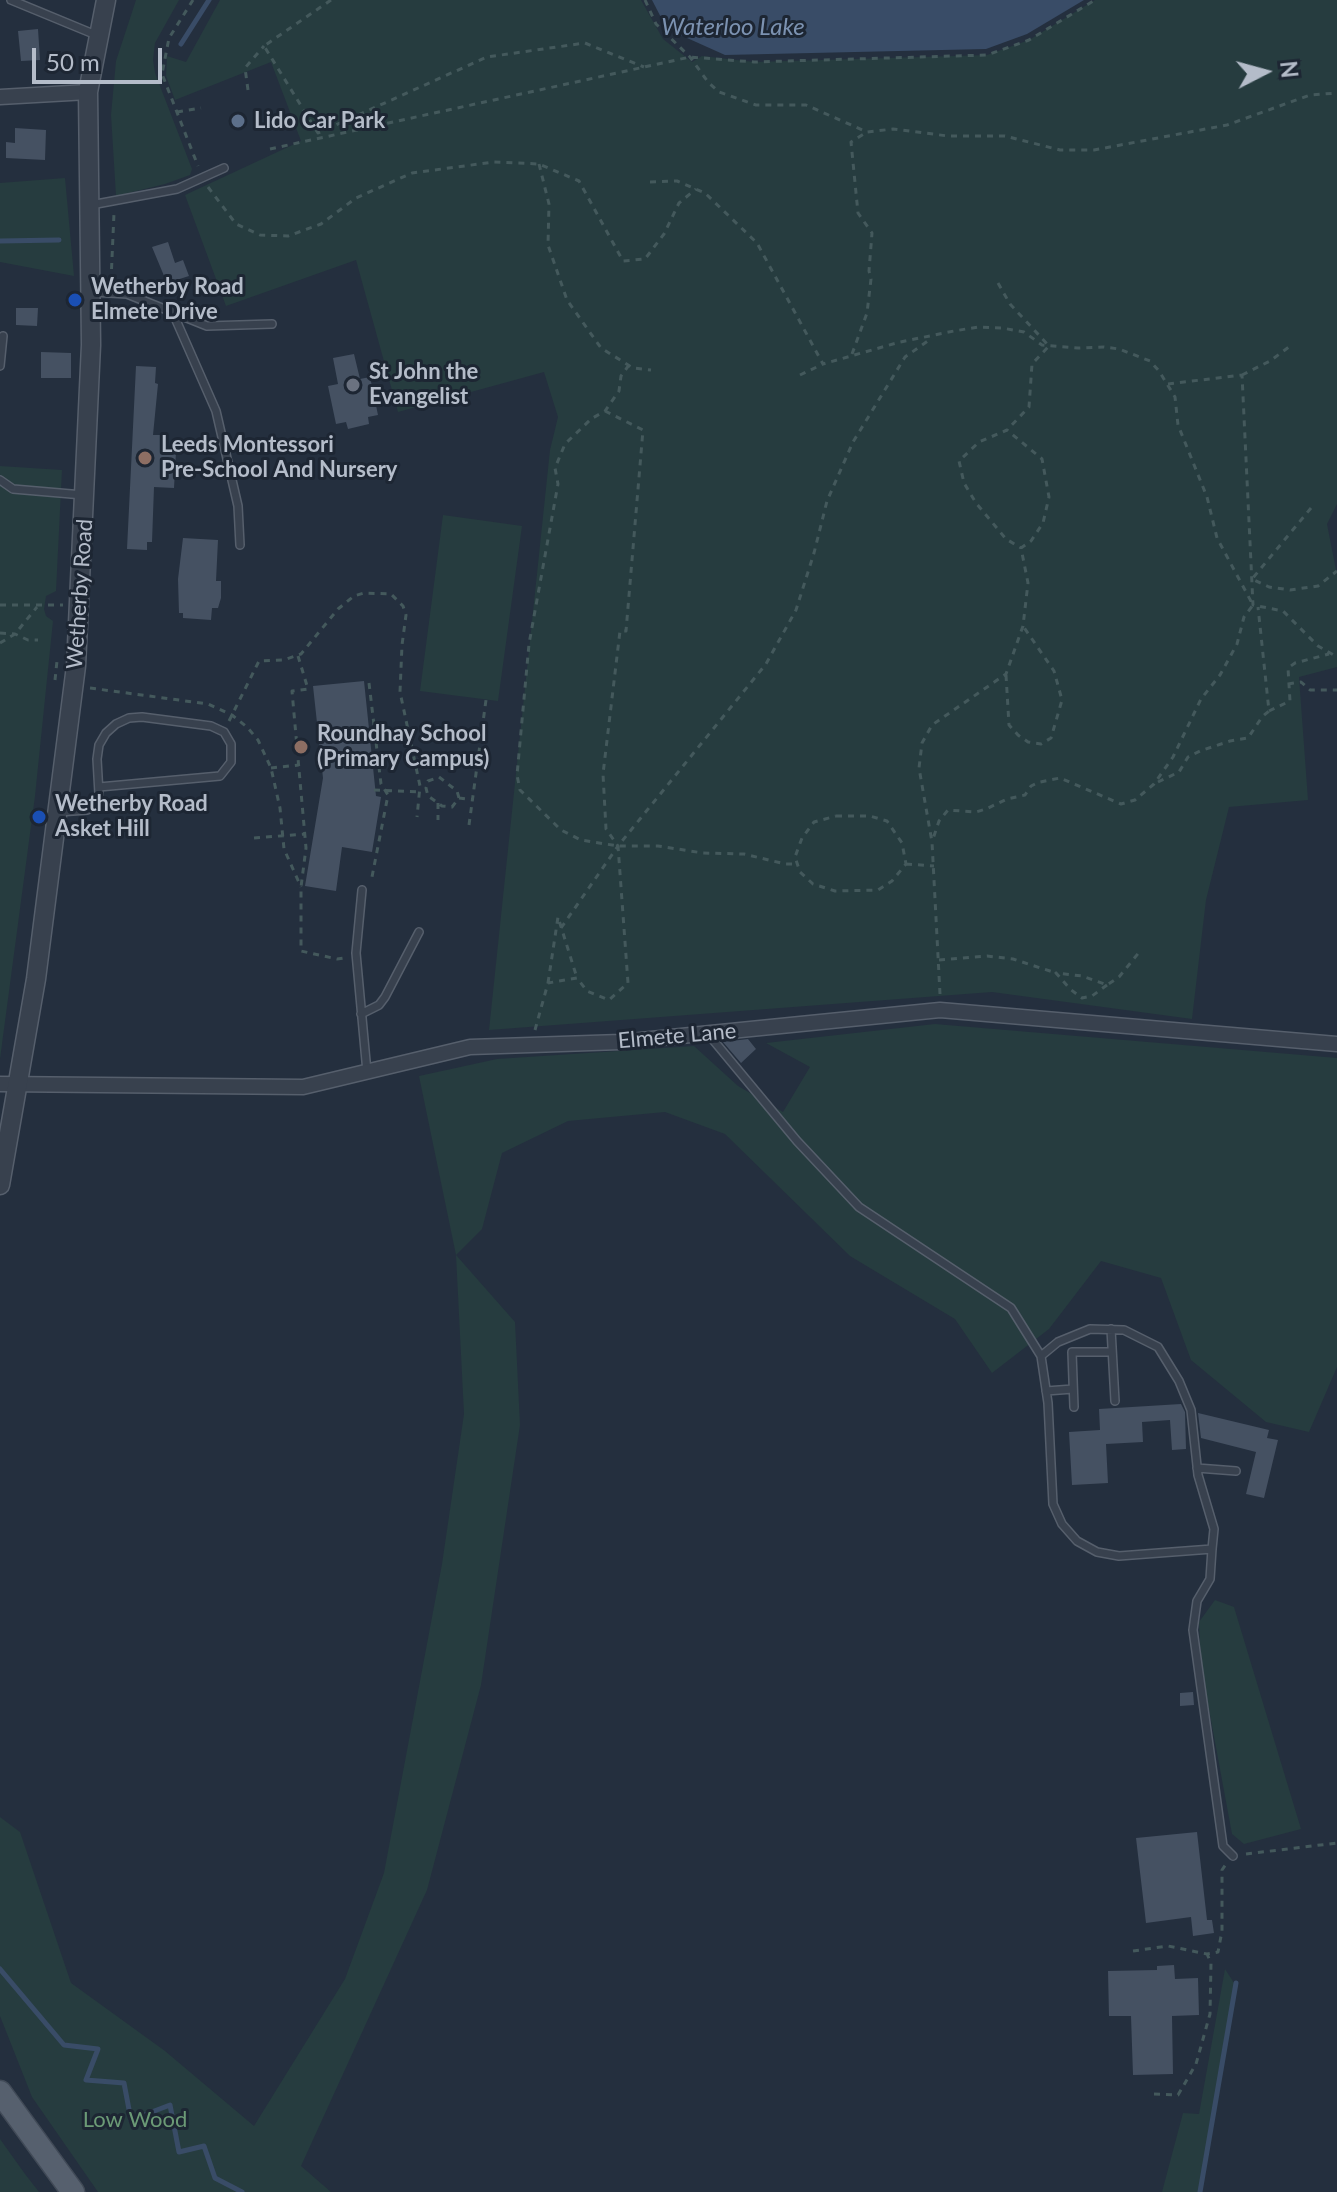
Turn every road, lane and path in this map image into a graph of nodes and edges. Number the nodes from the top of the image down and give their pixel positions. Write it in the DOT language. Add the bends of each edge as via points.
graph roads {
  1 [pos="11,0"];
  2 [pos="106,0"];
  3 [pos="193,0"];
  4 [pos="331,0"];
  5 [pos="645,0"];
  6 [pos="1095,0"];
  7 [pos="98,36"];
  8 [pos="264,46"];
  9 [pos="690,57"];
  10 [pos="644,67"];
  11 [pos="248,90"];
  12 [pos="88,92"];
  13 [pos="1337,93"];
  14 [pos="0,97"];
  15 [pos="201,108"];
  16 [pos="177,112"];
  17 [pos="867,132"];
  18 [pos="270,149"];
  19 [pos="539,164"];
  20 [pos="224,168"];
  21 [pos="202,177"];
  22 [pos="650,182"];
  23 [pos="696,189"];
  24 [pos="91,205"];
  25 [pos="998,283"];
  26 [pos="90,291"];
  27 [pos="172,311"];
  28 [pos="272,324"];
  29 [pos="3,336"];
  30 [pos="934,337"];
  31 [pos="1293,344"];
  32 [pos="1049,346"];
  33 [pos="851,356"];
  34 [pos="823,364"];
  35 [pos="629,365"];
  36 [pos="0,366"];
  37 [pos="651,370"];
  38 [pos="800,375"];
  39 [pos="1242,375"];
  40 [pos="1168,384"];
  41 [pos="605,411"];
  42 [pos="1007,430"];
  43 [pos="0,480"];
  44 [pos="86,495"];
  45 [pos="1311,508"];
  46 [pos="240,545"];
  47 [pos="1021,548"];
  48 [pos="1337,571"];
  49 [pos="1252,579"];
  50 [pos="0,605"];
  51 [pos="63,605"];
  52 [pos="1255,606"];
  53 [pos="37,607"];
  54 [pos="1023,626"];
  55 [pos="0,633"];
  56 [pos="15,634"];
  57 [pos="38,640"];
  58 [pos="0,643"];
  59 [pos="1330,654"];
  60 [pos="298,655"];
  61 [pos="1337,657"];
  62 [pos="1006,674"];
  63 [pos="369,683"];
  64 [pos="1288,684"];
  65 [pos="1337,690"];
  66 [pos="486,700"];
  67 [pos="1269,711"];
  68 [pos="224,732"];
  69 [pos="299,765"];
  70 [pos="271,768"];
  71 [pos="1154,784"];
  72 [pos="420,786"];
  73 [pos="426,786"];
  74 [pos="99,787"];
  75 [pos="374,790"];
  76 [pos="385,790"];
  77 [pos="419,792"];
  78 [pos="459,798"];
  79 [pos="473,800"];
  80 [pos="438,803"];
  81 [pos="57,812"];
  82 [pos="417,817"];
  83 [pos="438,820"];
  84 [pos="469,825"];
  85 [pos="305,834"];
  86 [pos="254,838"];
  87 [pos="932,842"];
  88 [pos="618,846"];
  89 [pos="797,864"];
  90 [pos="906,864"];
  91 [pos="934,866"];
  92 [pos="362,890"];
  93 [pos="561,928"];
  94 [pos="419,932"];
  95 [pos="1141,950"];
  96 [pos="356,957"];
  97 [pos="939,960"];
  98 [pos="1056,973"];
  99 [pos="577,978"];
  100 [pos="548,983"];
  101 [pos="1107,985"];
  102 [pos="940,1010"];
  103 [pos="361,1014"];
  104 [pos="707,1033"];
  105 [pos="1337,1044"];
  106 [pos="531,1045"];
  107 [pos="367,1072"];
  108 [pos="9,1084"];
  109 [pos="0,1185"];
  110 [pos="1111,1329"];
  111 [pos="1112,1352"];
  112 [pos="1041,1356"];
  113 [pos="1073,1389"];
  114 [pos="1046,1391"];
  115 [pos="1115,1401"];
  116 [pos="1074,1407"];
  117 [pos="1197,1468"];
  118 [pos="1236,1471"];
  119 [pos="1212,1549"];
  120 [pos="1337,1843"];
  121 [pos="1233,1856"];
  122 [pos="1133,1951"];
  123 [pos="1207,1954"];
  124 [pos="0,2084"];
  125 [pos="1154,2094"];
  126 [pos="6,2100"];
  127 [pos="73,2192"];
  1 -- 7 [label="lane"];
  2 -- 7 [label="street, Wetherby Road"];
  3 -- 16 [label="path" via="169,38 162,74"];
  4 -- 8 [label="path"];
  5 -- 9 [label="path" via="656,24"];
  6 -- 9 [label="path" via="1029,40 987,55 754,62"];
  7 -- 12 [label="street, Wetherby Road"];
  8 -- 10 [label="path" via="318,133 487,57 585,43"];
  8 -- 11 [label="path" via="245,68"];
  9 -- 10 [label="path"];
  9 -- 17 [label="path" via="719,92 756,105 806,105"];
  10 -- 18 [label="path"];
  12 -- 14 [label="street"];
  12 -- 24 [label="street, Wetherby Road"];
  13 -- 17 [label="path" via="1310,95 1227,125 1094,150 1060,150 1005,136"];
  15 -- 16 [label="path"];
  16 -- 21 [label="path"];
  17 -- 33 [label="path" via="851,142 858,213 872,233 867,313"];
  19 -- 21 [label="path" via="494,162 412,173 356,198 321,224 288,236 260,235 236,224"];
  19 -- 23 [label="path" via="579,181 623,261 645,259 679,203"];
  19 -- 35 [label="path" via="549,204 548,245 567,300 601,348"];
  20 -- 21 [label="lane"];
  21 -- 24 [label="lane" via="177,189"];
  22 -- 23 [label="path" via="677,181"];
  23 -- 34 [label="path" via="757,243"];
  24 -- 26 [label="street, Wetherby Road"];
  25 -- 32 [label="path"];
  26 -- 27 [label="lane" via="127,294"];
  26 -- 44 [label="street, Wetherby Road"];
  27 -- 28 [label="lane" via="207,326"];
  27 -- 46 [label="lane" via="216,411 238,506"];
  29 -- 36 [label="lane"];
  30 -- 32 [label="path" via="978,327 1002,328 1024,332"];
  30 -- 33 [label="path"];
  30 -- 88 [label="path" via="905,357 853,442 827,501 796,610 766,664"];
  31 -- 39 [label="path"];
  32 -- 40 [label="path" via="1119,349 1150,361"];
  32 -- 42 [label="path" via="1032,364 1029,407"];
  33 -- 34 [label="path"];
  34 -- 38 [label="path"];
  35 -- 37 [label="path"];
  35 -- 41 [label="path"];
  39 -- 40 [label="path"];
  39 -- 49 [label="path"];
  40 -- 52 [label="path" via="1217,538"];
  41 -- 88 [label="path" via="643,430 626,631 620,631 603,774 606,829"];
  41 -- 88 [label="path" via="565,444 555,468 558,484 529,644 517,775 520,790 561,830 581,840"];
  42 -- 47 [label="path" via="1042,459 1049,497 1043,523"];
  42 -- 47 [label="path" via="979,442 959,461 976,503 1006,539"];
  43 -- 44 [label="lane" via="13,489"];
  44 -- 81 [label="street, Wetherby Road" via="76,666"];
  45 -- 49 [label="path"];
  47 -- 54 [label="path" via="1028,583"];
  48 -- 49 [label="path" via="1318,586 1290,590"];
  49 -- 52 [label="path"];
  50 -- 53 [label="path"];
  51 -- 53 [label="path"];
  52 -- 59 [label="path" via="1283,611"];
  52 -- 67 [label="path"];
  52 -- 71 [label="path" via="1244,617 1237,644"];
  53 -- 56 [label="path"];
  54 -- 62 [label="path"];
  54 -- 62 [label="path" via="1054,671 1062,700 1051,738 1041,744 1028,742 1009,725"];
  55 -- 56 [label="path"];
  56 -- 57 [label="path"];
  56 -- 58 [label="path"];
  59 -- 61 [label="path"];
  59 -- 64 [label="path" via="1288,668"];
  60 -- 68 [label="path" via="259,661"];
  60 -- 69 [label="path" via="308,689 292,691"];
  60 -- 72 [label="path" via="354,596 382,592 398,599 406,615 400,692"];
  62 -- 87 [label="path" via="932,725 922,743 919,768"];
  63 -- 76 [label="path"];
  64 -- 65 [label="path"];
  64 -- 67 [label="path" via="1290,701"];
  66 -- 79 [label="path"];
  67 -- 71 [label="path" via="1248,738 1200,751 1188,757 1179,772"];
  68 -- 74 [label="lane" via="232,756 220,776"];
  68 -- 74 [label="lane" via="211,726 129,718 106,733 99,745"];
  69 -- 70 [label="path"];
  69 -- 85 [label="path"];
  71 -- 87 [label="path" via="1121,804 1060,778 1040,782 1025,795 986,809 948,810"];
  72 -- 73 [label="path"];
  72 -- 77 [label="path"];
  73 -- 78 [label="path" via="431,779 442,778"];
  73 -- 80 [label="path" via="428,796"];
  74 -- 81 [label="lane" via="92,808"];
  75 -- 76 [label="path"];
  76 -- 77 [label="path"];
  76 -- 92 [label="path" via="373,881"];
  77 -- 82 [label="path"];
  78 -- 79 [label="path"];
  78 -- 80 [label="path" via="448,808"];
  79 -- 84 [label="path"];
  80 -- 83 [label="path"];
  81 -- 108 [label="street, Wetherby Road"];
  85 -- 86 [label="path"];
  85 -- 96 [label="path" via="301,951 337,959"];
  87 -- 91 [label="path"];
  88 -- 89 [label="path" via="744,854"];
  88 -- 93 [label="path"];
  88 -- 99 [label="path" via="628,983 609,1000 587,991"];
  89 -- 90 [label="path" via="813,884 858,892 878,890"];
  89 -- 90 [label="path" via="802,838 814,822 870,816 887,821 902,843"];
  90 -- 91 [label="path"];
  91 -- 97 [label="path"];
  92 -- 96 [label="lane"];
  93 -- 99 [label="path"];
  93 -- 100 [label="path" via="558,917"];
  94 -- 103 [label="lane" via="385,997"];
  95 -- 101 [label="path"];
  96 -- 103 [label="lane"];
  97 -- 98 [label="path" via="1000,958"];
  97 -- 102 [label="path"];
  98 -- 101 [label="path"];
  98 -- 101 [label="path" via="1082,998"];
  99 -- 100 [label="path"];
  100 -- 106 [label="path"];
  102 -- 104 [label="street, Elmete Lane"];
  102 -- 105 [label="street, Elmete Lane"];
  103 -- 107 [label="lane"];
  104 -- 106 [label="street, Elmete Lane"];
  104 -- 112 [label="lane" via="859,1207 1011,1308"];
  106 -- 107 [label="street, Elmete Lane" via="470,1047"];
  107 -- 108 [label="street, Elmete Lane" via="303,1087"];
  108 -- 109 [label="street, Wetherby Road"];
  110 -- 111 [label="lane"];
  110 -- 112 [label="lane" via="1090,1329 1058,1342"];
  110 -- 117 [label="lane" via="1158,1347 1191,1410"];
  111 -- 113 [label="lane" via="1072,1352"];
  111 -- 115 [label="lane"];
  112 -- 114 [label="lane"];
  113 -- 114 [label="lane"];
  113 -- 116 [label="lane"];
  114 -- 119 [label="lane" via="1053,1504 1077,1541 1119,1556"];
  117 -- 118 [label="lane"];
  117 -- 119 [label="lane" via="1214,1529"];
  119 -- 121 [label="lane" via="1210,1579 1197,1601 1193,1630 1223,1846"];
  120 -- 121 [label="path"];
  121 -- 123 [label="path" via="1222,1870 1218,1952"];
  122 -- 123 [label="path" via="1168,1946"];
  123 -- 125 [label="path" via="1210,2014 1196,2064 1178,2095"];
  124 -- 126 [label="main road"];
  126 -- 127 [label="main road"];
}
